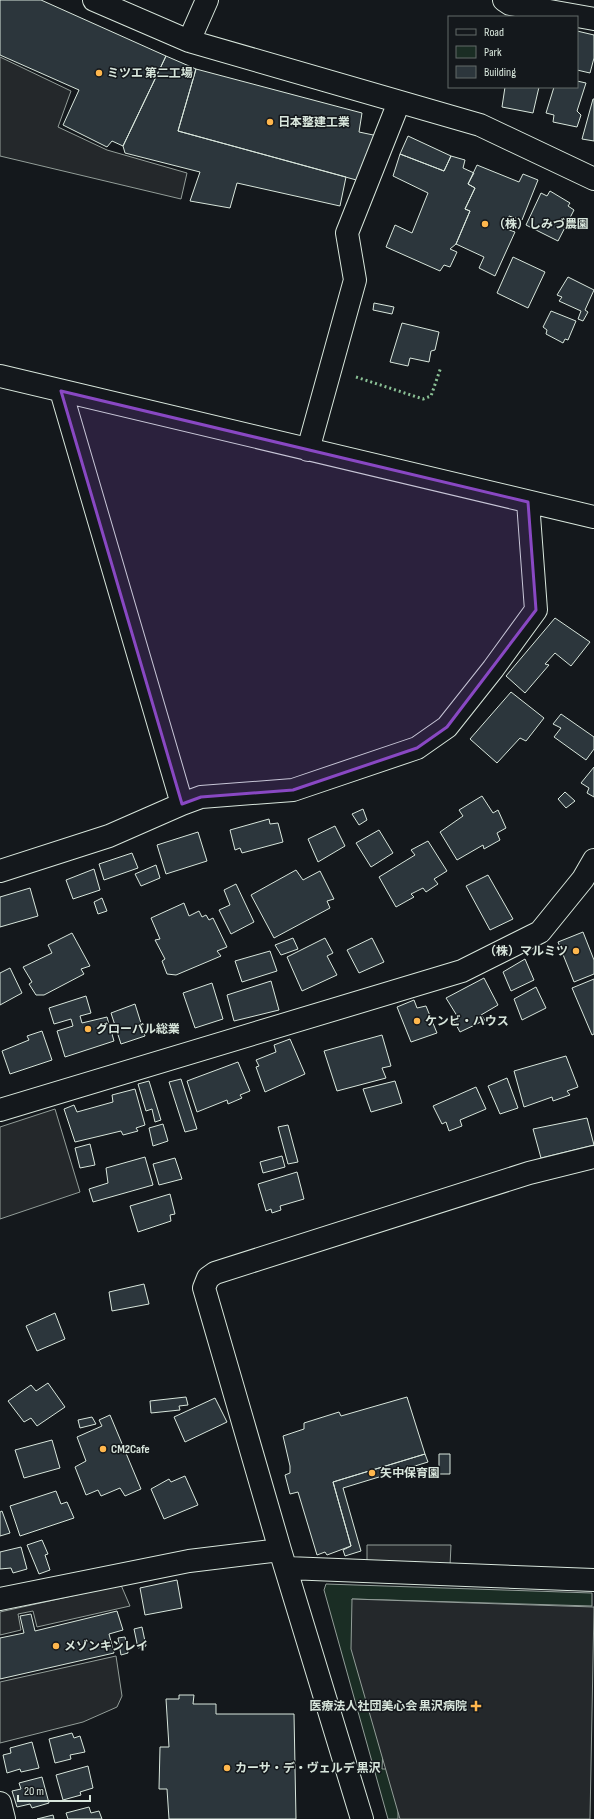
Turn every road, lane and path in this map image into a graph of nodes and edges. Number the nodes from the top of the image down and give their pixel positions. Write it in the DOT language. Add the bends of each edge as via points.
graph roads {
  1 [pos="94,0"];
  2 [pos="207,0"];
  3 [pos="504,0"];
  4 [pos="577,16"];
  5 [pos="578,16"];
  6 [pos="594,19"];
  7 [pos="189,42"];
  8 [pos="399,102"];
  9 [pos="594,179"];
  10 [pos="0,376"];
  11 [pos="61,391"];
  12 [pos="308,450"];
  13 [pos="528,502"];
  14 [pos="594,517"];
  15 [pos="182,804"];
  16 [pos="594,860"];
  17 [pos="0,871"];
  18 [pos="588,884"];
  19 [pos="0,1110"];
  20 [pos="594,1157"];
  21 [pos="284,1559"];
  22 [pos="594,1580"];
  23 [pos="0,1599"];
  24 [pos="0,1803"];
  25 [pos="4,1819"];
  26 [pos="362,1819"];
  1 -- 7 [label="street"];
  2 -- 7 [label="street"];
  3 -- 4 [label="street" via="510,4"];
  5 -- 6 [label="street"];
  7 -- 8 [label="street"];
  8 -- 9 [label="street" via="480,125"];
  8 -- 12 [label="street" via="347,234 355,280"];
  10 -- 11 [label="street"];
  11 -- 12 [label="street"];
  11 -- 15 [label="street"];
  12 -- 13 [label="street"];
  13 -- 14 [label="street"];
  13 -- 15 [label="street" via="536,610 447,727 417,748 293,790 201,797"];
  15 -- 17 [label="street" via="109,836"];
  16 -- 18 [label="street"];
  18 -- 19 [label="street" via="540,932 462,971"];
  20 -- 21 [label="street" via="529,1173 215,1273 208,1278 204,1288"];
  21 -- 22 [label="street"];
  21 -- 23 [label="street" via="189,1561"];
  21 -- 26 [label="street"];
  24 -- 25 [label="street"];
}
